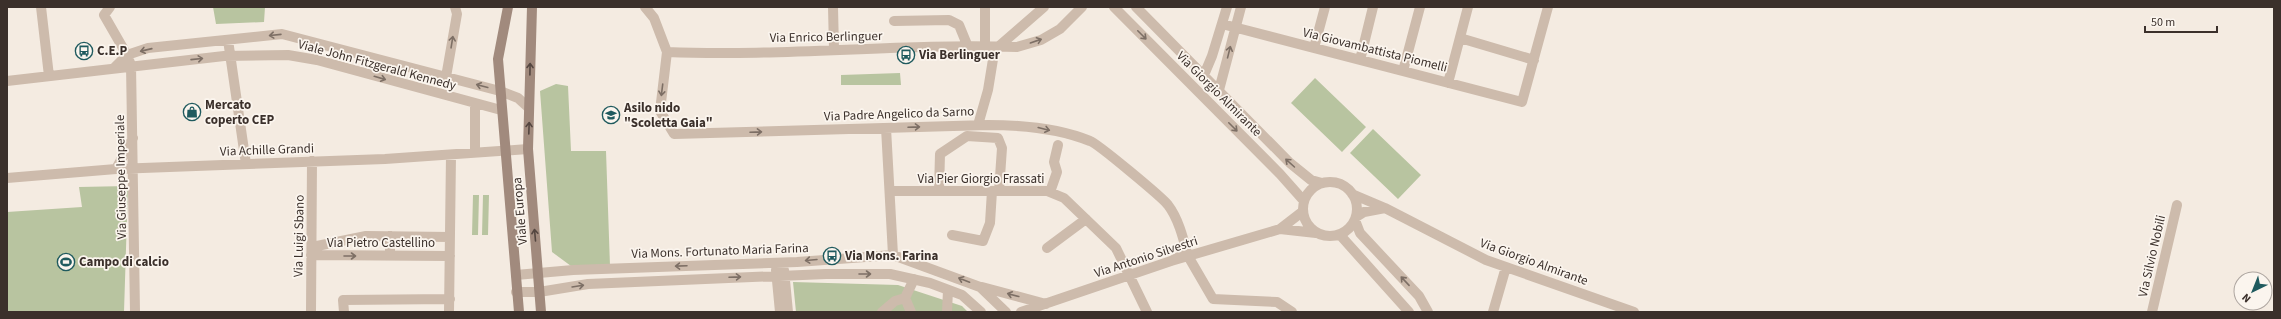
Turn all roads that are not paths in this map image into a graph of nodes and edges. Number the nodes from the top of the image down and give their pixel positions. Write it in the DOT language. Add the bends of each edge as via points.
graph roads {
  1 [pos="41,7"];
  2 [pos="110,7"];
  3 [pos="455,7"];
  4 [pos="508,7"];
  5 [pos="532,7"];
  6 [pos="645,7"];
  7 [pos="833,7"];
  8 [pos="985,7"];
  9 [pos="1044,7"];
  10 [pos="1082,7"];
  11 [pos="1114,7"];
  12 [pos="1136,7"];
  13 [pos="1227,7"];
  14 [pos="1241,7"];
  15 [pos="1325,7"];
  16 [pos="1373,7"];
  17 [pos="1420,7"];
  18 [pos="1468,7"];
  19 [pos="1548,7"];
  20 [pos="894,21"];
  21 [pos="1222,24"];
  22 [pos="1235,28"];
  23 [pos="1460,38"];
  24 [pos="228,40"];
  25 [pos="968,47"];
  26 [pos="993,47"];
  27 [pos="1314,48"];
  28 [pos="834,49"];
  29 [pos="667,52"];
  30 [pos="127,55"];
  31 [pos="231,56"];
  32 [pos="1360,60"];
  33 [pos="1534,60"];
  34 [pos="131,65"];
  35 [pos="114,68"];
  36 [pos="1404,71"];
  37 [pos="1204,75"];
  38 [pos="49,76"];
  39 [pos="446,77"];
  40 [pos="7,81"];
  41 [pos="1448,83"];
  42 [pos="1219,90"];
  43 [pos="500,91"];
  44 [pos="475,104"];
  45 [pos="529,108"];
  46 [pos="501,110"];
  47 [pos="978,125"];
  48 [pos="886,128"];
  49 [pos="133,138"];
  50 [pos="1058,145"];
  51 [pos="528,149"];
  52 [pos="505,150"];
  53 [pos="475,153"];
  54 [pos="451,154"];
  55 [pos="312,161"];
  56 [pos="246,164"];
  57 [pos="116,169"];
  58 [pos="134,169"];
  59 [pos="7,178"];
  60 [pos="1322,183"];
  61 [pos="890,191"];
  62 [pos="939,191"];
  63 [pos="995,191"];
  64 [pos="1050,192"];
  65 [pos="1352,194"];
  66 [pos="1304,201"];
  67 [pos="2177,205"];
  68 [pos="1385,208"];
  69 [pos="1302,212"];
  70 [pos="1355,218"];
  71 [pos="1086,219"];
  72 [pos="1280,229"];
  73 [pos="1316,233"];
  74 [pos="952,235"];
  75 [pos="1340,235"];
  76 [pos="390,236"];
  77 [pos="450,237"];
  78 [pos="1047,248"];
  79 [pos="312,251"];
  80 [pos="893,255"];
  81 [pos="390,256"];
  82 [pos="450,256"];
  83 [pos="1188,256"];
  84 [pos="1171,261"];
  85 [pos="779,262"];
  86 [pos="1506,267"];
  87 [pos="538,274"];
  88 [pos="516,275"];
  89 [pos="780,276"];
  90 [pos="1128,276"];
  91 [pos="914,279"];
  92 [pos="980,287"];
  93 [pos="948,290"];
  94 [pos="516,292"];
  95 [pos="539,292"];
  96 [pos="905,298"];
  97 [pos="450,299"];
  98 [pos="1046,304"];
  99 [pos="135,312"];
  100 [pos="311,312"];
  101 [pos="344,312"];
  102 [pos="449,312"];
  103 [pos="519,312"];
  104 [pos="541,312"];
  105 [pos="780,312"];
  106 [pos="788,312"];
  107 [pos="882,312"];
  108 [pos="911,312"];
  109 [pos="947,312"];
  110 [pos="980,312"];
  111 [pos="1006,312"];
  112 [pos="1022,312"];
  113 [pos="1147,312"];
  114 [pos="1292,312"];
  115 [pos="1409,312"];
  116 [pos="1428,312"];
  117 [pos="1493,312"];
  118 [pos="1634,312"];
  119 [pos="2152,312"];
  1 -- 38 [label="street"];
  2 -- 30 [label="street" via="104,14"];
  39 -- 3 [label="street, one-way"];
  4 -- 43 [label="street, Viale Europa" via="498,59"];
  45 -- 5 [label="street, Viale Europa, one-way"];
  6 -- 29 [label="street, Via Padre Angelico da Sarno" via="654,18"];
  7 -- 28 [label="street"];
  8 -- 26 [label="street"];
  9 -- 26 [label="street"];
  26 -- 10 [label="street, Via Enrico Berlinguer, one-way" via="1017,47 1041,40 1060,29"];
  11 -- 66 [label="street, Via Giorgio Almirante, one-way"];
  12 -- 37 [label="street, Via Giorgio Almirante"];
  13 -- 21 [label="street"];
  14 -- 22 [label="street"];
  15 -- 27 [label="street"];
  16 -- 32 [label="street"];
  17 -- 36 [label="street"];
  18 -- 23 [label="street"];
  19 -- 33 [label="street"];
  20 -- 25 [label="street" via="949,20 959,25"];
  21 -- 22 [label="street, Via Giovambattista Piomelli"];
  21 -- 37 [label="street"];
  22 -- 27 [label="street, Via Giovambattista Piomelli"];
  42 -- 22 [label="street, one-way"];
  23 -- 33 [label="street"];
  23 -- 41 [label="street"];
  24 -- 30 [label="street, Viale John Fitzgerald Kennedy, one-way" via="148,48"];
  24 -- 31 [label="street"];
  39 -- 24 [label="street, Viale John Fitzgerald Kennedy, one-way" via="282,34"];
  25 -- 26 [label="street, Via Enrico Berlinguer"];
  25 -- 28 [label="street, Via Enrico Berlinguer"];
  26 -- 47 [label="street" via="988,90"];
  27 -- 32 [label="street, Via Giovambattista Piomelli"];
  28 -- 29 [label="street, Via Enrico Berlinguer"];
  29 -- 48 [label="street, Via Padre Angelico da Sarno, one-way" via="660,111 674,134"];
  30 -- 34 [label="street"];
  30 -- 35 [label="street"];
  34 -- 31 [label="street, Viale John Fitzgerald Kennedy, one-way"];
  31 -- 44 [label="street, Viale John Fitzgerald Kennedy, one-way" via="288,55 317,60"];
  31 -- 56 [label="street"];
  32 -- 36 [label="street, Via Giovambattista Piomelli"];
  33 -- 41 [label="street, Via Giovambattista Piomelli" via="1522,102"];
  34 -- 35 [label="street, Viale John Fitzgerald Kennedy"];
  34 -- 49 [label="street, Via Giuseppe Imperiale"];
  35 -- 38 [label="street, Viale John Fitzgerald Kennedy"];
  36 -- 41 [label="street, Via Giovambattista Piomelli"];
  37 -- 42 [label="street, Via Giorgio Almirante"];
  38 -- 40 [label="street, Viale John Fitzgerald Kennedy"];
  43 -- 39 [label="street, Viale John Fitzgerald Kennedy, one-way"];
  60 -- 42 [label="street, Via Giorgio Almirante, one-way" via="1311,180 1290,163"];
  43 -- 45 [label="street, Viale John Fitzgerald Kennedy" via="518,98"];
  43 -- 46 [label="street, Viale Europa"];
  44 -- 46 [label="street, Viale John Fitzgerald Kennedy"];
  44 -- 53 [label="street"];
  51 -- 45 [label="street, Viale Europa, one-way"];
  46 -- 52 [label="street, Viale Europa"];
  48 -- 47 [label="street, Via Padre Angelico da Sarno, one-way"];
  47 -- 84 [label="street, Via Padre Angelico da Sarno, one-way" via="1032,126 1092,141 1168,205 1183,236 1187,253"];
  48 -- 61 [label="street"];
  49 -- 57 [label="street"];
  49 -- 58 [label="street, Via Giuseppe Imperiale"];
  50 -- 64 [label="street" via="1054,162 1057,172"];
  51 -- 52 [label="street, Via Achille Grandi"];
  87 -- 51 [label="street, Viale Europa, one-way"];
  52 -- 53 [label="street, Via Achille Grandi"];
  52 -- 88 [label="street, Viale Europa"];
  53 -- 54 [label="street, Via Achille Grandi"];
  54 -- 55 [label="street, Via Achille Grandi"];
  54 -- 77 [label="street, Via Pietro Castellino"];
  55 -- 56 [label="street, Via Achille Grandi"];
  55 -- 79 [label="street, Via Luigi Sbano"];
  56 -- 58 [label="street, Via Achille Grandi"];
  57 -- 58 [label="street, Via Achille Grandi"];
  57 -- 59 [label="street, Via Achille Grandi"];
  58 -- 99 [label="street, Via Giuseppe Imperiale"];
  60 -- 65 [label="street" via="1337,183 1346,187"];
  60 -- 66 [label="street" via="1308,192"];
  61 -- 62 [label="street, Via Pier Giorgio Frassati"];
  61 -- 80 [label="street"];
  62 -- 63 [label="street, Via Pier Giorgio Frassati"];
  62 -- 63 [label="street" via="940,154 967,136 998,138 1002,148"];
  63 -- 64 [label="street, Via Pier Giorgio Frassati"];
  63 -- 74 [label="street" via="990,223 983,241"];
  64 -- 71 [label="street, Via Pier Giorgio Frassati" via="1064,198"];
  65 -- 68 [label="street, Via Giorgio Almirante"];
  65 -- 70 [label="street" via="1357,207"];
  66 -- 69 [label="street"];
  67 -- 119 [label="street, Via Silvio Nobili"];
  68 -- 70 [label="street" via="1364,212"];
  68 -- 86 [label="street, Via Giorgio Almirante" via="1486,260"];
  69 -- 72 [label="street, Via Antonio Silvestri"];
  69 -- 73 [label="street" via="1307,225"];
  70 -- 75 [label="street" via="1348,229"];
  116 -- 70 [label="street, one-way" via="1419,296 1360,233"];
  71 -- 78 [label="street"];
  71 -- 90 [label="street, Via Pier Giorgio Frassati" via="1116,248"];
  72 -- 73 [label="street, Via Antonio Silvestri"];
  72 -- 83 [label="street, Via Antonio Silvestri"];
  73 -- 75 [label="street" via="1330,237"];
  75 -- 115 [label="street"];
  76 -- 77 [label="street, Via Pietro Castellino"];
  76 -- 79 [label="street, Via Pietro Castellino" via="366,236"];
  76 -- 81 [label="street"];
  77 -- 82 [label="street, Via Pietro Castellino"];
  79 -- 81 [label="street, Via Pietro Castellino, one-way"];
  79 -- 100 [label="street, Via Luigi Sbano"];
  80 -- 85 [label="street, Via Mons. Fortunato Maria Farina, one-way"];
  92 -- 80 [label="street, Via Mons. Fortunato Maria Farina, one-way"];
  81 -- 82 [label="street, Via Pietro Castellino"];
  82 -- 97 [label="street, Via Pietro Castellino"];
  83 -- 84 [label="street, Via Antonio Silvestri"];
  83 -- 114 [label="street" via="1213,299 1277,302"];
  84 -- 90 [label="street, Via Antonio Silvestri"];
  85 -- 87 [label="street, Via Mons. Fortunato Maria Farina, one-way" via="573,270"];
  85 -- 89 [label="street"];
  86 -- 117 [label="street"];
  86 -- 118 [label="street, Via Giorgio Almirante"];
  87 -- 88 [label="street, Via Mons. Fortunato Maria Farina"];
  87 -- 95 [label="street, Viale Europa"];
  88 -- 94 [label="street, Viale Europa"];
  89 -- 91 [label="street, Via Mons. Fortunato Maria Farina, one-way" via="890,274"];
  95 -- 89 [label="street, Via Mons. Fortunato Maria Farina, one-way" via="588,284"];
  89 -- 105 [label="street"];
  89 -- 106 [label="street"];
  90 -- 98 [label="street, Via Antonio Silvestri"];
  90 -- 113 [label="street, Via Pier Giorgio Frassati"];
  91 -- 93 [label="street, Via Mons. Fortunato Maria Farina"];
  91 -- 96 [label="street"];
  98 -- 92 [label="street, one-way"];
  92 -- 111 [label="street, Via Mons. Fortunato Maria Farina"];
  93 -- 109 [label="street"];
  93 -- 110 [label="street, Via Mons. Fortunato Maria Farina" via="962,295"];
  94 -- 95 [label="street, Via Mons. Fortunato Maria Farina"];
  94 -- 103 [label="street, Viale Europa"];
  95 -- 104 [label="street, Viale Europa"];
  96 -- 107 [label="street" via="895,301"];
  96 -- 108 [label="street"];
  97 -- 101 [label="street" via="343,300"];
  97 -- 102 [label="street, Via Pietro Castellino"];
  98 -- 112 [label="street, Via Antonio Silvestri"];
}
